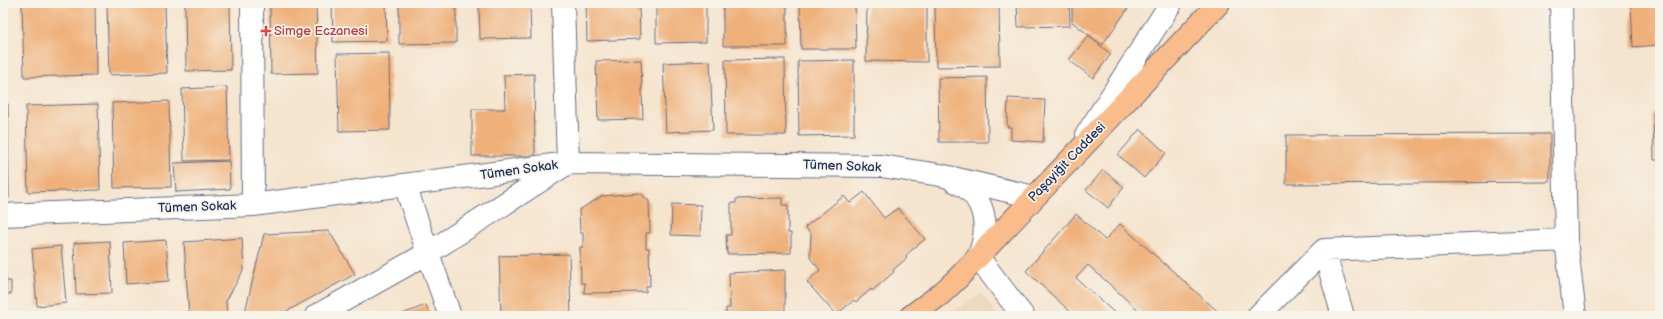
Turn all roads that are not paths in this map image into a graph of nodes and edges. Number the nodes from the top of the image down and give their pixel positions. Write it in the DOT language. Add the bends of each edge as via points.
graph roads {
  1 [pos="252,3"];
  2 [pos="563,3"];
  3 [pos="1171,3"];
  4 [pos="1219,3"];
  5 [pos="1562,3"];
  6 [pos="568,163"];
  7 [pos="1067,163"];
  8 [pos="940,176"];
  9 [pos="405,185"];
  10 [pos="1034,198"];
  11 [pos="253,205"];
  12 [pos="3,215"];
  13 [pos="1566,240"];
  14 [pos="1324,250"];
  15 [pos="428,253"];
  16 [pos="978,257"];
  17 [pos="316,316"];
  18 [pos="450,316"];
  19 [pos="911,316"];
  20 [pos="1023,316"];
  21 [pos="1258,316"];
  22 [pos="1343,316"];
  23 [pos="1575,316"];
  1 -- 11 [label="street"];
  2 -- 6 [label="street"];
  3 -- 7 [label="street"];
  4 -- 7 [label="main road, Paşayiğit Caddesi"];
  5 -- 13 [label="street"];
  6 -- 8 [label="street, Tümen Sokak" via="860,165 900,168"];
  6 -- 9 [label="street, Tümen Sokak"];
  6 -- 15 [label="street"];
  7 -- 10 [label="main road, Paşayiğit Caddesi"];
  8 -- 10 [label="street, Tümen Sokak"];
  8 -- 16 [label="street" via="960,184 980,206 985,237"];
  9 -- 11 [label="street, Tümen Sokak"];
  9 -- 15 [label="street"];
  10 -- 16 [label="main road, Paşayiğit Caddesi"];
  11 -- 12 [label="street, Tümen Sokak"];
  13 -- 14 [label="street"];
  13 -- 23 [label="street"];
  14 -- 21 [label="street"];
  14 -- 22 [label="street"];
  15 -- 17 [label="street"];
  15 -- 18 [label="street"];
  16 -- 19 [label="main road, Paşayiğit Caddesi" via="941,294"];
  16 -- 20 [label="street"];
}
